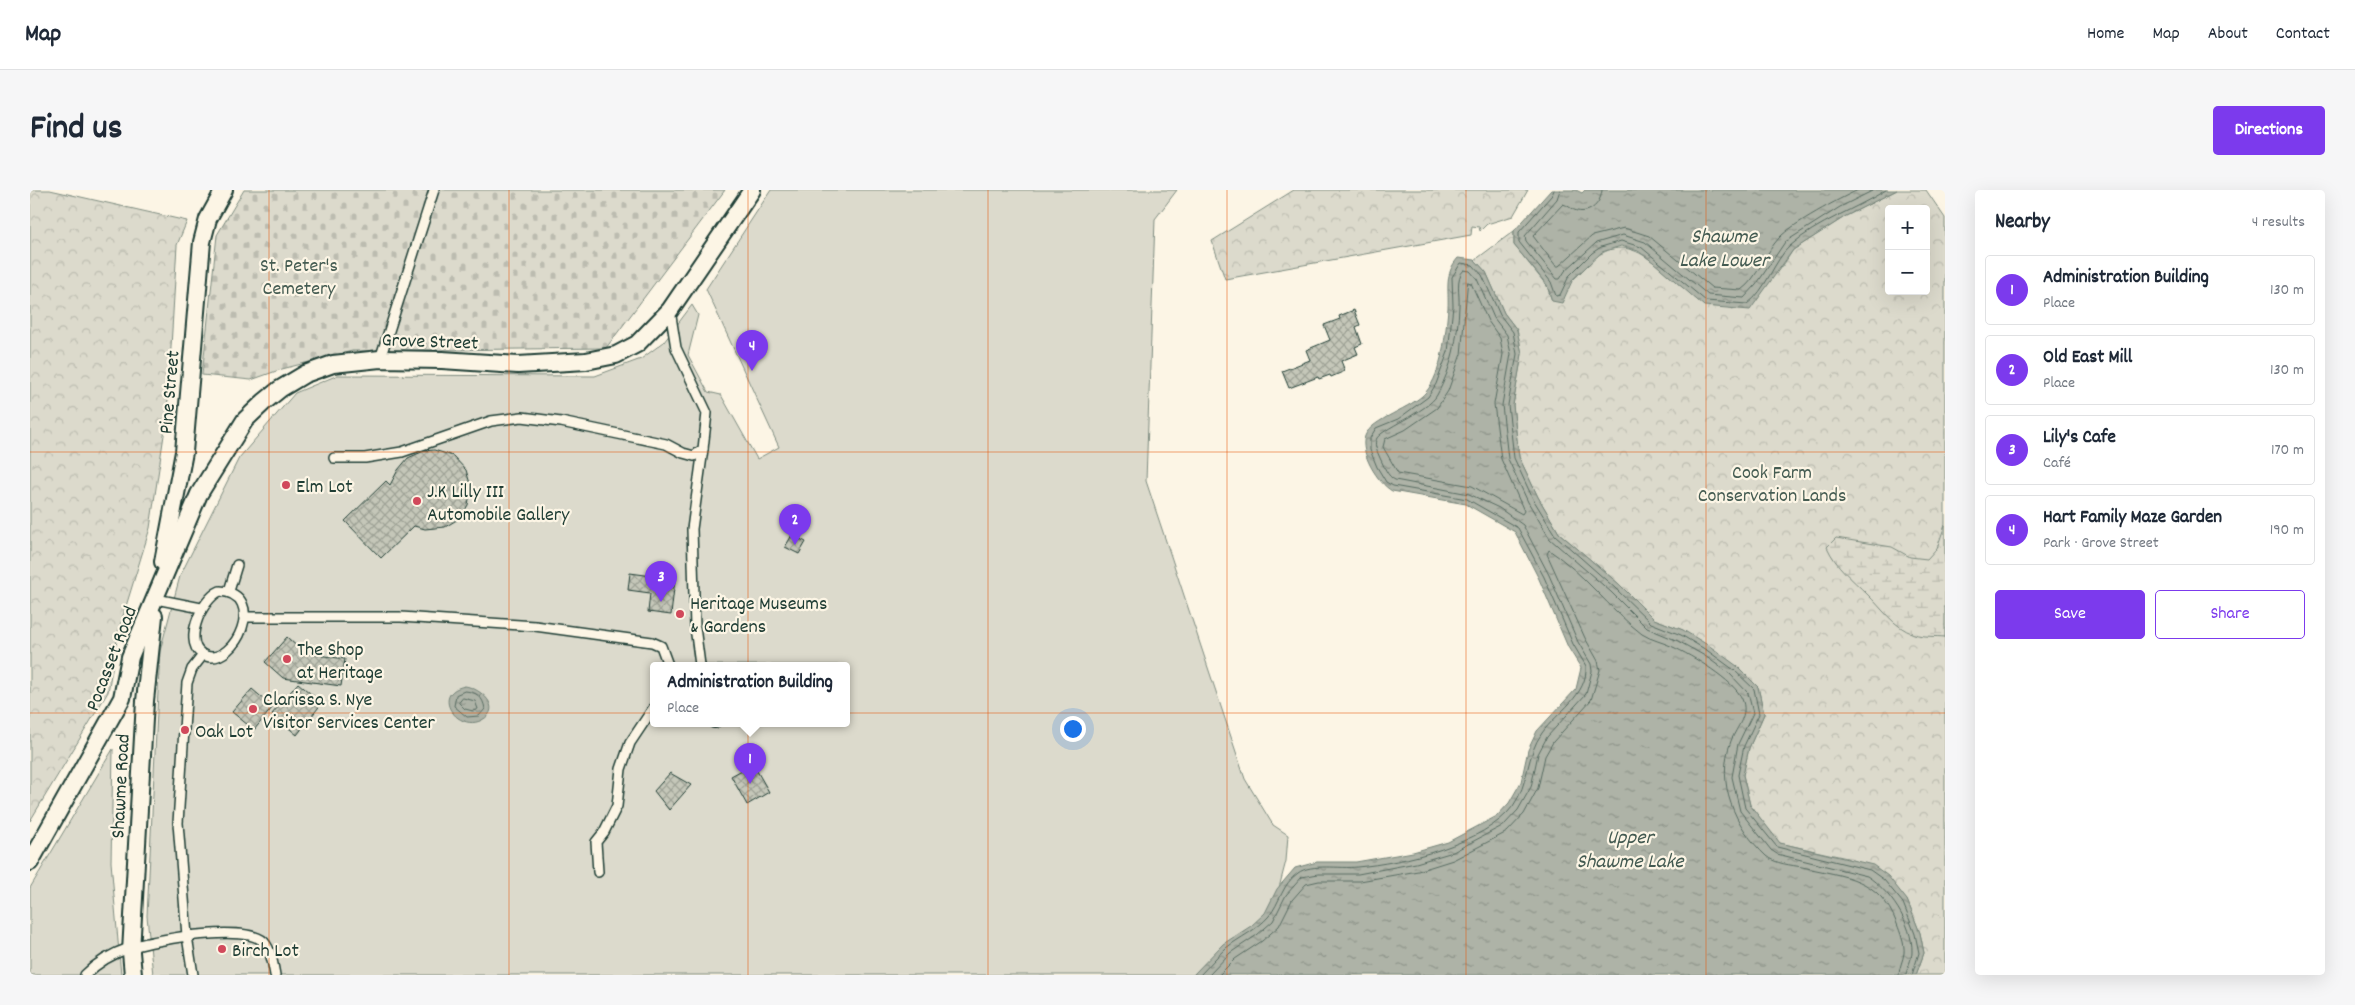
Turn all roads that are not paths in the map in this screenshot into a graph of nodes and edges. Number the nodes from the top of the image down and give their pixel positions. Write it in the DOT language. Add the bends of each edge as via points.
graph roads {
  1 [pos="224,190"];
  2 [pos="434,190"];
  3 [pos="752,190"];
  4 [pos="670,310"];
  5 [pos="380,359"];
  6 [pos="703,449"];
  7 [pos="334,458"];
  8 [pos="237,565"];
  9 [pos="229,592"];
  10 [pos="156,599"];
  11 [pos="201,608"];
  12 [pos="244,617"];
  13 [pos="203,655"];
  14 [pos="667,662"];
  15 [pos="700,662"];
  16 [pos="650,714"];
  17 [pos="30,862"];
  18 [pos="598,872"];
  19 [pos="187,936"];
  20 [pos="132,945"];
  21 [pos="85,975"];
  22 [pos="133,975"];
  23 [pos="193,975"];
  24 [pos="276,975"];
  1 -- 10 [label="street, Pine Street" via="208,219 202,242 184,452"];
  2 -- 5 [label="lane"];
  3 -- 4 [label="street, Grove Street"];
  4 -- 5 [label="street, Grove Street" via="637,344 616,354 586,361 518,365"];
  4 -- 6 [label="lane" via="676,348 707,413"];
  5 -- 10 [label="street, Grove Street" via="333,364 305,374 280,389 245,420 199,494"];
  6 -- 7 [label="lane" via="694,456 666,444 522,417 491,421 402,452 365,458"];
  6 -- 15 [label="lane" via="692,529"];
  8 -- 9 [label="lane"];
  9 -- 11 [label="lane" via="212,594"];
  9 -- 12 [label="lane" via="240,598"];
  10 -- 11 [label="lane"];
  10 -- 17 [label="street, Pocasset Road" via="130,657 122,698"];
  10 -- 20 [label="street, Shawme Road" via="144,701"];
  11 -- 13 [label="lane" via="194,639"];
  12 -- 13 [label="lane" via="235,641 223,656"];
  12 -- 14 [label="lane" via="401,616 535,626 652,642 661,646"];
  13 -- 19 [label="lane" via="192,669 187,683 178,823"];
  16 -- 18 [label="lane" via="630,743 621,769 617,806 596,842"];
  19 -- 20 [label="lane"];
  19 -- 23 [label="lane"];
  19 -- 24 [label="lane" via="254,936 267,948"];
  20 -- 21 [label="lane"];
  20 -- 22 [label="street, Shawme Road"];
}
